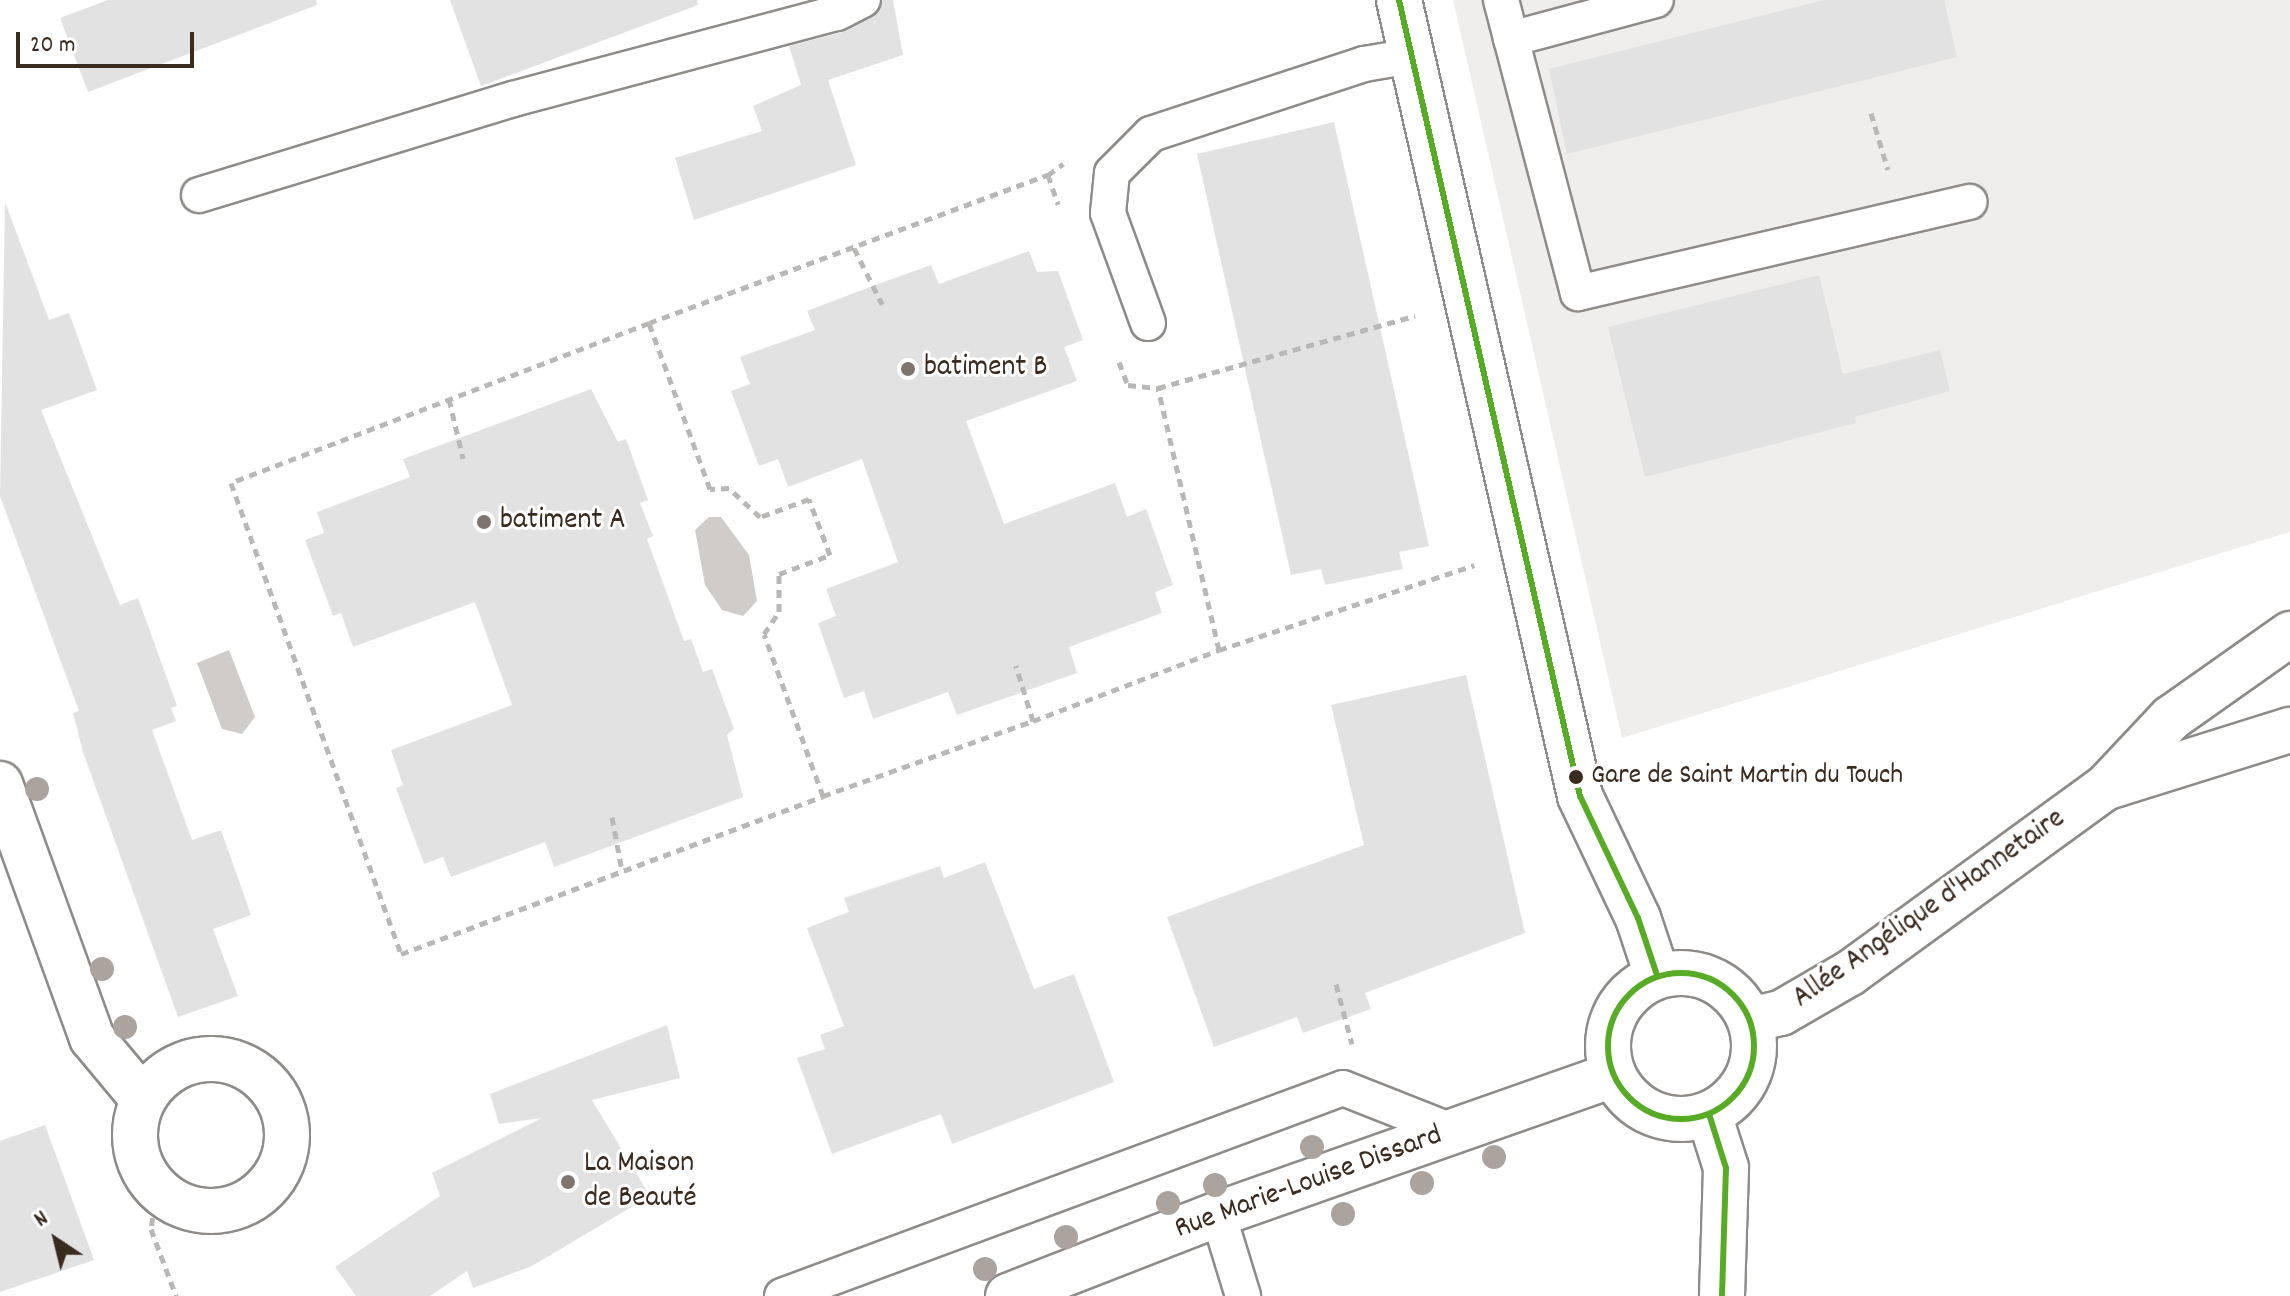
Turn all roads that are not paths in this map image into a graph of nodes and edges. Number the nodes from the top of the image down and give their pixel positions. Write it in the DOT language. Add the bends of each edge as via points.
graph roads {
  1 [pos="863,0"];
  2 [pos="1399,0"];
  3 [pos="1501,0"];
  4 [pos="1656,0"];
  5 [pos="1511,39"];
  6 [pos="1412,56"];
  7 [pos="199,195"];
  8 [pos="1970,202"];
  9 [pos="1148,323"];
  10 [pos="2290,634"];
  11 [pos="2290,730"];
  12 [pos="0,784"];
  13 [pos="2105,788"];
  14 [pos="1657,975"];
  15 [pos="1750,1020"];
  16 [pos="1612,1075"];
  17 [pos="142,1098"];
  18 [pos="1709,1114"];
  19 [pos="1454,1132"];
  20 [pos="1218,1214"];
  21 [pos="782,1296"];
  22 [pos="1008,1296"];
  23 [pos="1243,1296"];
  24 [pos="1722,1296"];
  1 -- 7 [label="lane" via="837,13 513,99"];
  2 -- 6 [label="street"];
  3 -- 5 [label="lane"];
  4 -- 5 [label="lane"];
  5 -- 8 [label="lane" via="1578,293"];
  6 -- 9 [label="lane" via="1364,64 1151,134 1112,173 1108,213"];
  6 -- 14 [label="street" via="1580,796 1638,918"];
  10 -- 13 [label="street, Allée Angélique d'Hannetaire" via="2171,718"];
  11 -- 13 [label="street, Allée Angélique d'Hannetaire"];
  12 -- 17 [label="street" via="92,1038"];
  13 -- 15 [label="street, Allée Angélique d'Hannetaire" via="1850,973 1781,1013"];
  14 -- 15 [label="street" via="1686,972 1713,979 1735,996"];
  14 -- 16 [label="street" via="1631,991 1613,1015 1606,1045"];
  15 -- 18 [label="street" via="1755,1048 1749,1076 1732,1099"];
  16 -- 18 [label="street" via="1628,1099 1653,1115 1681,1121"];
  16 -- 19 [label="street, Rue Marie-Louise Dissard"];
  17 -- 17 [label="street" via="133,1132 142,1170 156,1190 189,1209 230,1210 269,1185 287,1149 279,1097 254,1070 225,1058 171,1068"];
  18 -- 24 [label="street" via="1726,1168"];
  19 -- 20 [label="street, Rue Marie-Louise Dissard"];
  19 -- 21 [label="lane" via="1343,1088"];
  20 -- 22 [label="street, Rue Marie-Louise Dissard"];
  20 -- 23 [label="lane"];
}
